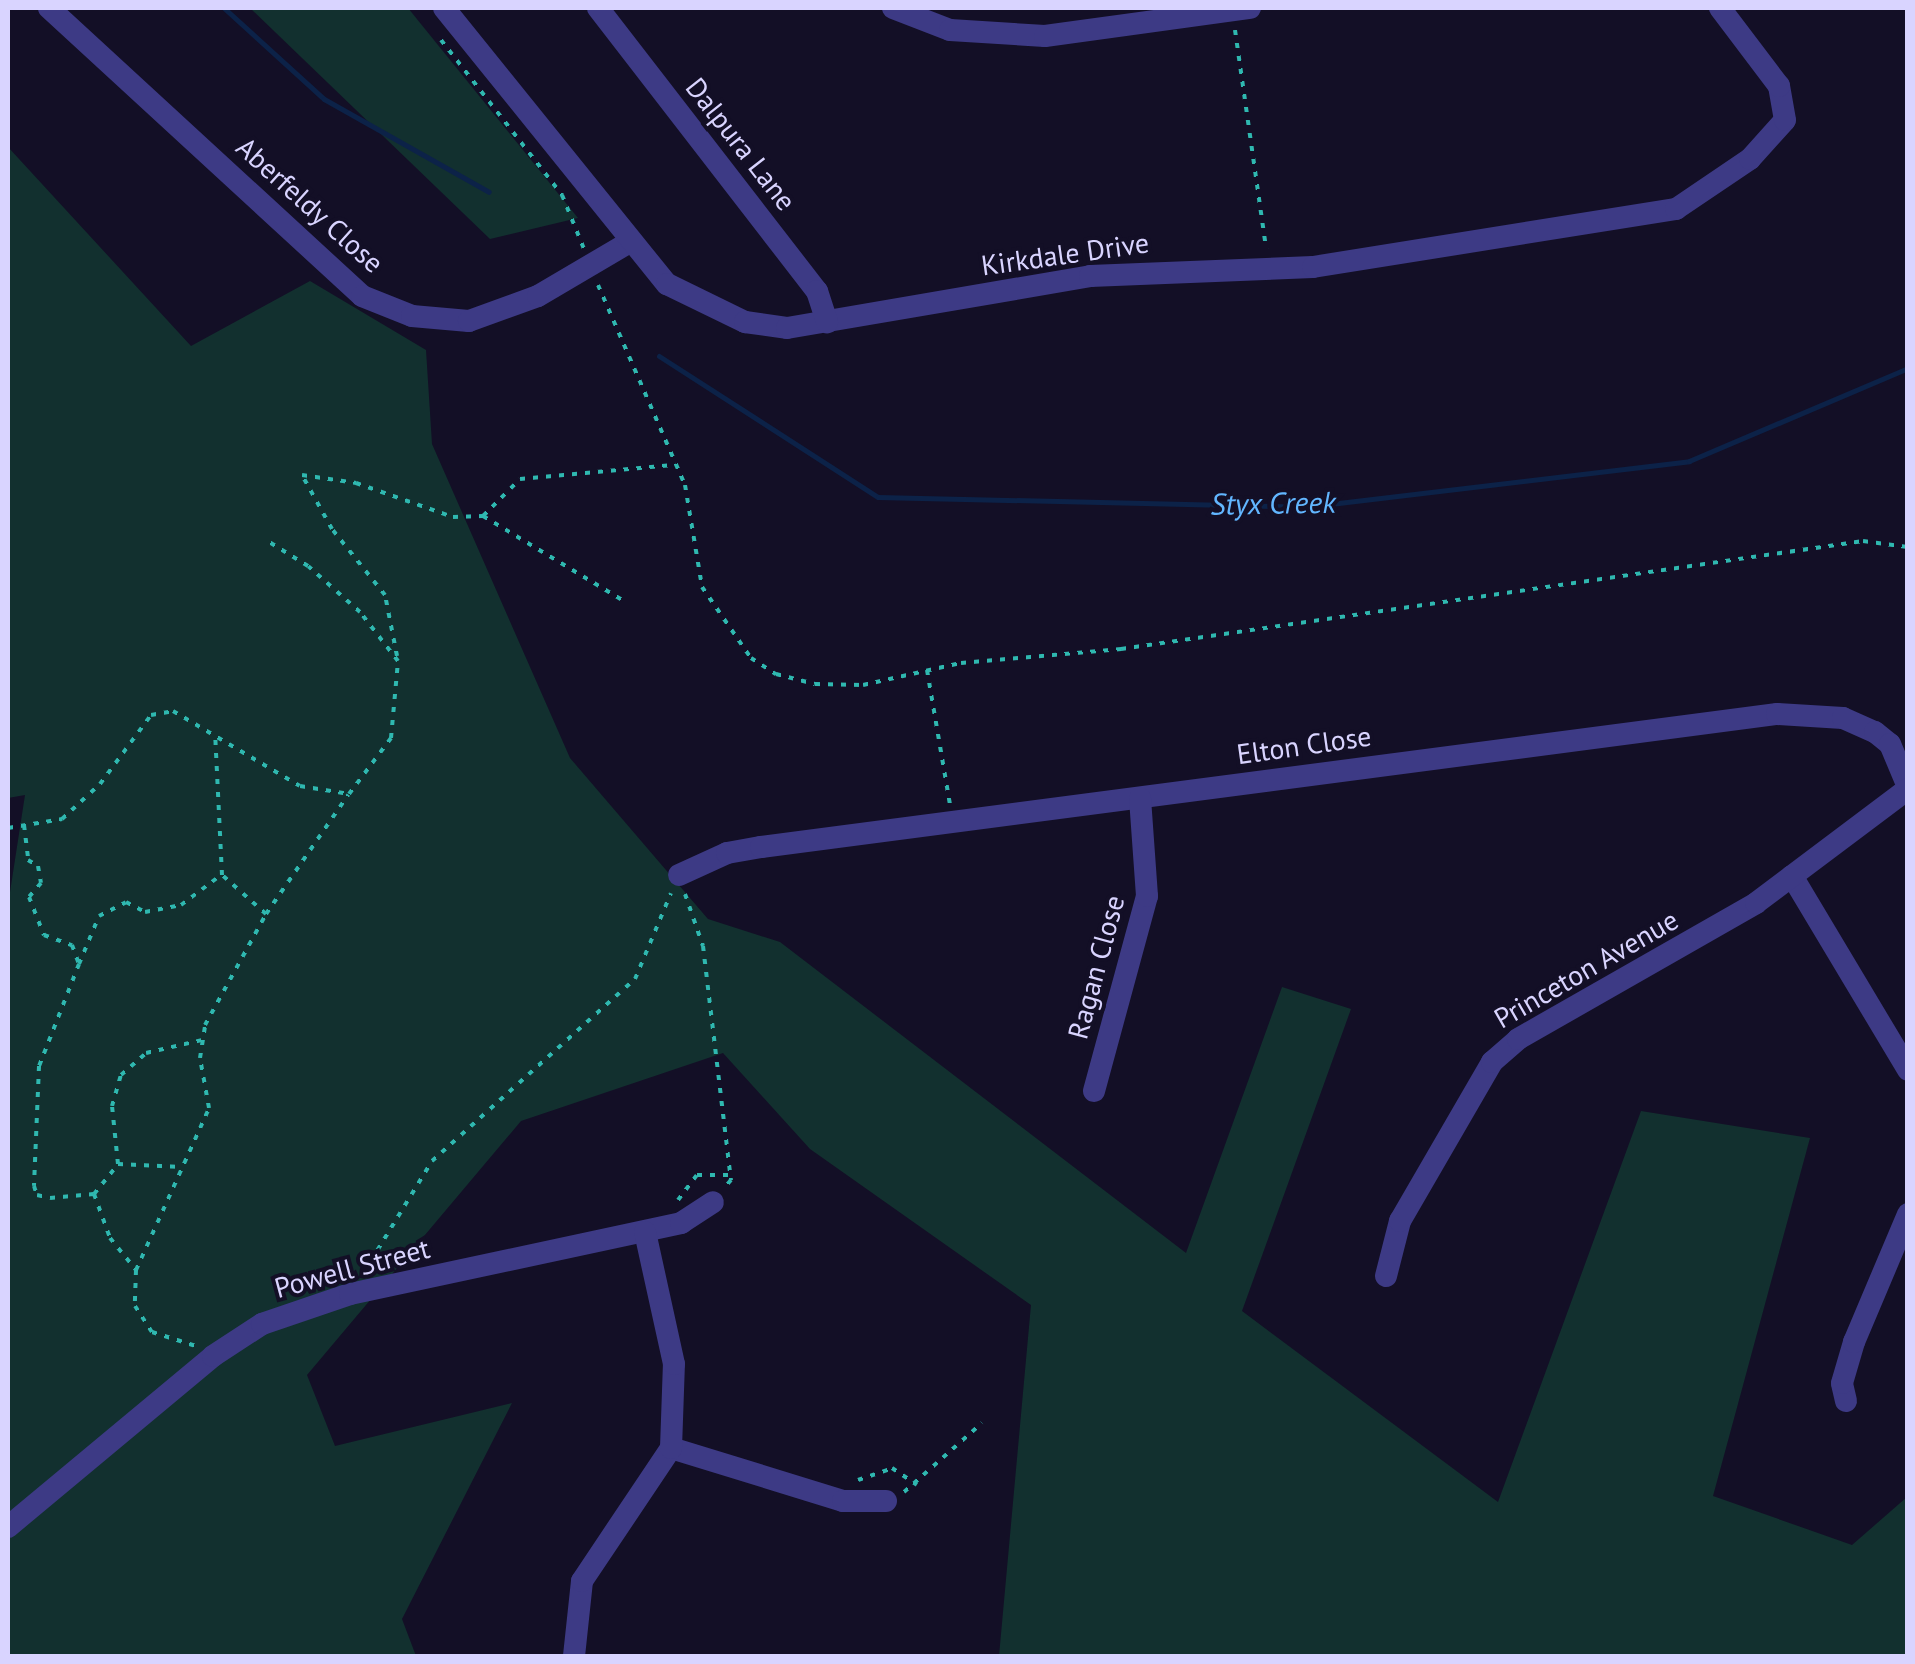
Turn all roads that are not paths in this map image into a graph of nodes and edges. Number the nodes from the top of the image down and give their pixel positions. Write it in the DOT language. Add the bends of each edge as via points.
graph roads {
  1 [pos="49,8"];
  2 [pos="444,8"];
  3 [pos="598,8"];
  4 [pos="893,8"];
  5 [pos="1720,8"];
  6 [pos="1242,9"];
  7 [pos="628,243"];
  8 [pos="826,322"];
  9 [pos="1908,788"];
  10 [pos="1140,798"];
  11 [pos="679,875"];
  12 [pos="1792,876"];
  13 [pos="1908,1070"];
  14 [pos="1094,1091"];
  15 [pos="713,1202"];
  16 [pos="1908,1214"];
  17 [pos="645,1232"];
  18 [pos="1386,1276"];
  19 [pos="1846,1401"];
  20 [pos="672,1448"];
  21 [pos="886,1500"];
  22 [pos="8,1528"];
  23 [pos="574,1656"];
  1 -- 7 [label="street, Aberfeldy Close" via="362,296 412,316 469,321 538,296"];
  2 -- 7 [label="street, Kirkdale Drive"];
  3 -- 8 [label="street, Dalpura Lane" via="817,290"];
  4 -- 6 [label="street" via="950,30 1045,36"];
  5 -- 8 [label="street, Kirkdale Drive" via="1787,105 1772,141 1676,209 1408,254 1090,276"];
  7 -- 8 [label="street, Kirkdale Drive" via="667,284 745,322 787,328"];
  9 -- 10 [label="street, Elton Close" via="1890,744 1875,732 1810,713"];
  9 -- 12 [label="street, Princeton Avenue"];
  10 -- 11 [label="street, Elton Close" via="744,850"];
  10 -- 14 [label="street, Ragan Close" via="1147,896"];
  12 -- 13 [label="street"];
  12 -- 18 [label="street, Princeton Avenue" via="1721,925 1518,1039 1492,1062 1400,1221"];
  15 -- 17 [label="street, Powell Street" via="681,1223"];
  16 -- 19 [label="street" via="1854,1342 1842,1384"];
  17 -- 20 [label="street" via="674,1364"];
  17 -- 22 [label="street, Powell Street" via="350,1294 262,1324 213,1356"];
  20 -- 21 [label="street" via="843,1501"];
  20 -- 23 [label="street" via="582,1580"];
}
